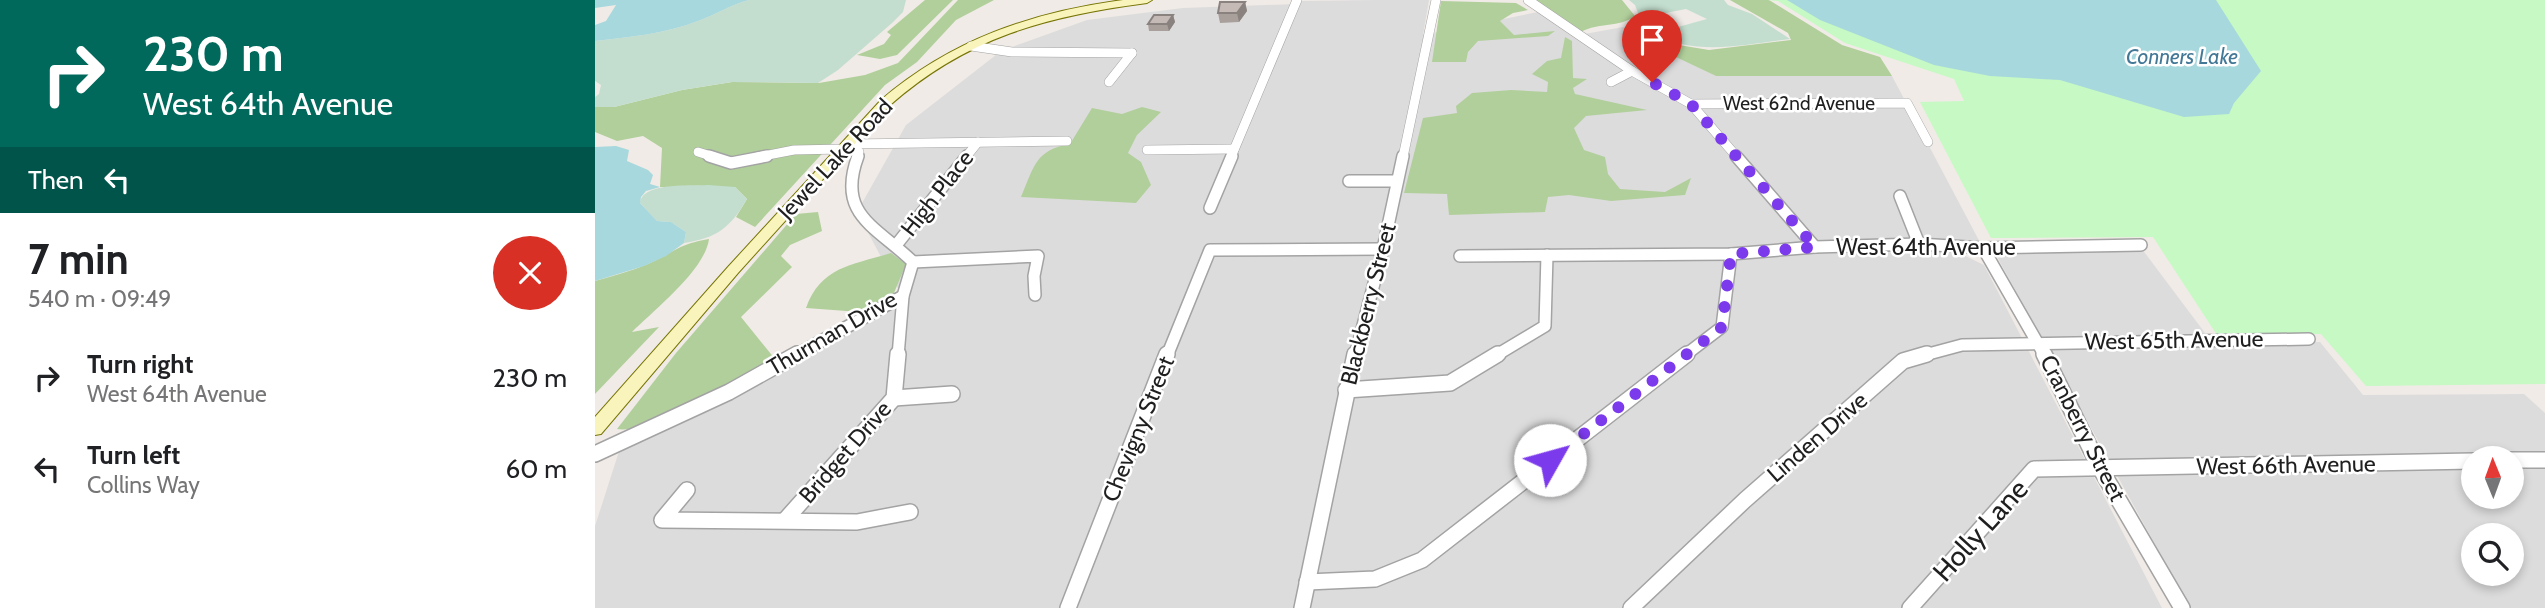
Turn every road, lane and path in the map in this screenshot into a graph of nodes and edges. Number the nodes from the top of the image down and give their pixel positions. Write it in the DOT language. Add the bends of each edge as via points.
graph roads {
  1 [pos="1147,0"];
  2 [pos="1297,0"];
  3 [pos="1436,0"];
  4 [pos="1528,0"];
  5 [pos="971,46"];
  6 [pos="1632,71"];
  7 [pos="1109,82"];
  8 [pos="1611,82"];
  9 [pos="1691,104"];
  10 [pos="1067,141"];
  11 [pos="978,142"];
  12 [pos="1928,142"];
  13 [pos="845,147"];
  14 [pos="1234,149"];
  15 [pos="1147,150"];
  16 [pos="698,152"];
  17 [pos="1349,181"];
  18 [pos="1397,181"];
  19 [pos="1900,196"];
  20 [pos="1210,208"];
  21 [pos="897,244"];
  22 [pos="1919,244"];
  23 [pos="2141,245"];
  24 [pos="1815,247"];
  25 [pos="1983,248"];
  26 [pos="1383,249"];
  27 [pos="1731,254"];
  28 [pos="1547,255"];
  29 [pos="1459,256"];
  30 [pos="913,262"];
  31 [pos="1035,295"];
  32 [pos="903,296"];
  33 [pos="2309,339"];
  34 [pos="2038,342"];
  35 [pos="1346,390"];
  36 [pos="952,394"];
  37 [pos="894,398"];
  38 [pos="595,429"];
  39 [pos="595,454"];
  40 [pos="2524,460"];
  41 [pos="2545,460"];
  42 [pos="2461,461"];
  43 [pos="2100,468"];
  44 [pos="687,490"];
  45 [pos="910,512"];
  46 [pos="786,519"];
  47 [pos="1307,582"];
  48 [pos="1067,608"];
  49 [pos="1302,608"];
  50 [pos="1631,608"];
  51 [pos="1910,608"];
  52 [pos="2182,608"];
  1 -- 5 [label="main road, Jewel Lake Road" via="1051,18"];
  2 -- 14 [label="street"];
  3 -- 18 [label="street, Blackberry Street"];
  4 -- 6 [label="street"];
  5 -- 7 [label="street" via="1012,52 1132,52"];
  5 -- 13 [label="main road, Jewel Lake Road" via="896,92"];
  6 -- 8 [label="street"];
  6 -- 9 [label="street"];
  9 -- 12 [label="street, West 62nd Avenue" via="1907,103"];
  9 -- 24 [label="street"];
  10 -- 11 [label="street"];
  11 -- 13 [label="street"];
  11 -- 21 [label="street, High Place"];
  13 -- 16 [label="street" via="794,150 731,163"];
  13 -- 21 [label="street, Thurman Drive" via="859,152 849,173 848,193 857,212"];
  13 -- 38 [label="main road, Jewel Lake Road"];
  14 -- 15 [label="street"];
  14 -- 20 [label="street"];
  17 -- 18 [label="street"];
  18 -- 26 [label="street, Blackberry Street"];
  19 -- 22 [label="street"];
  21 -- 30 [label="street, Thurman Drive"];
  22 -- 24 [label="street, West 64th Avenue"];
  22 -- 25 [label="street, West 64th Avenue"];
  23 -- 25 [label="street, West 64th Avenue"];
  24 -- 27 [label="street, West 64th Avenue"];
  25 -- 34 [label="street, Cranberry Street"];
  26 -- 35 [label="street, Blackberry Street"];
  26 -- 48 [label="street, Chevigny Street" via="1210,250"];
  27 -- 28 [label="street, West 64th Avenue"];
  27 -- 47 [label="street" via="1722,327 1422,560 1375,579"];
  28 -- 29 [label="street, West 64th Avenue"];
  28 -- 35 [label="street" via="1545,326 1450,383"];
  30 -- 31 [label="street" via="1038,256"];
  30 -- 32 [label="street, Thurman Drive"];
  32 -- 37 [label="street, Bridget Drive"];
  32 -- 39 [label="street, Thurman Drive" via="729,392"];
  33 -- 34 [label="street, West 65th Avenue"];
  34 -- 43 [label="street, Cranberry Street"];
  34 -- 50 [label="street, Linden Drive" via="1962,345 1903,361"];
  35 -- 47 [label="street, Blackberry Street"];
  36 -- 37 [label="street"];
  37 -- 46 [label="street, Bridget Drive"];
  40 -- 41 [label="street"];
  42 -- 43 [label="street, West 66th Avenue"];
  43 -- 51 [label="street, Holly Lane" via="2034,469"];
  43 -- 52 [label="street, Cranberry Street"];
  44 -- 46 [label="street" via="662,520"];
  45 -- 46 [label="street" via="857,522"];
  47 -- 49 [label="street, Blackberry Street"];
}
